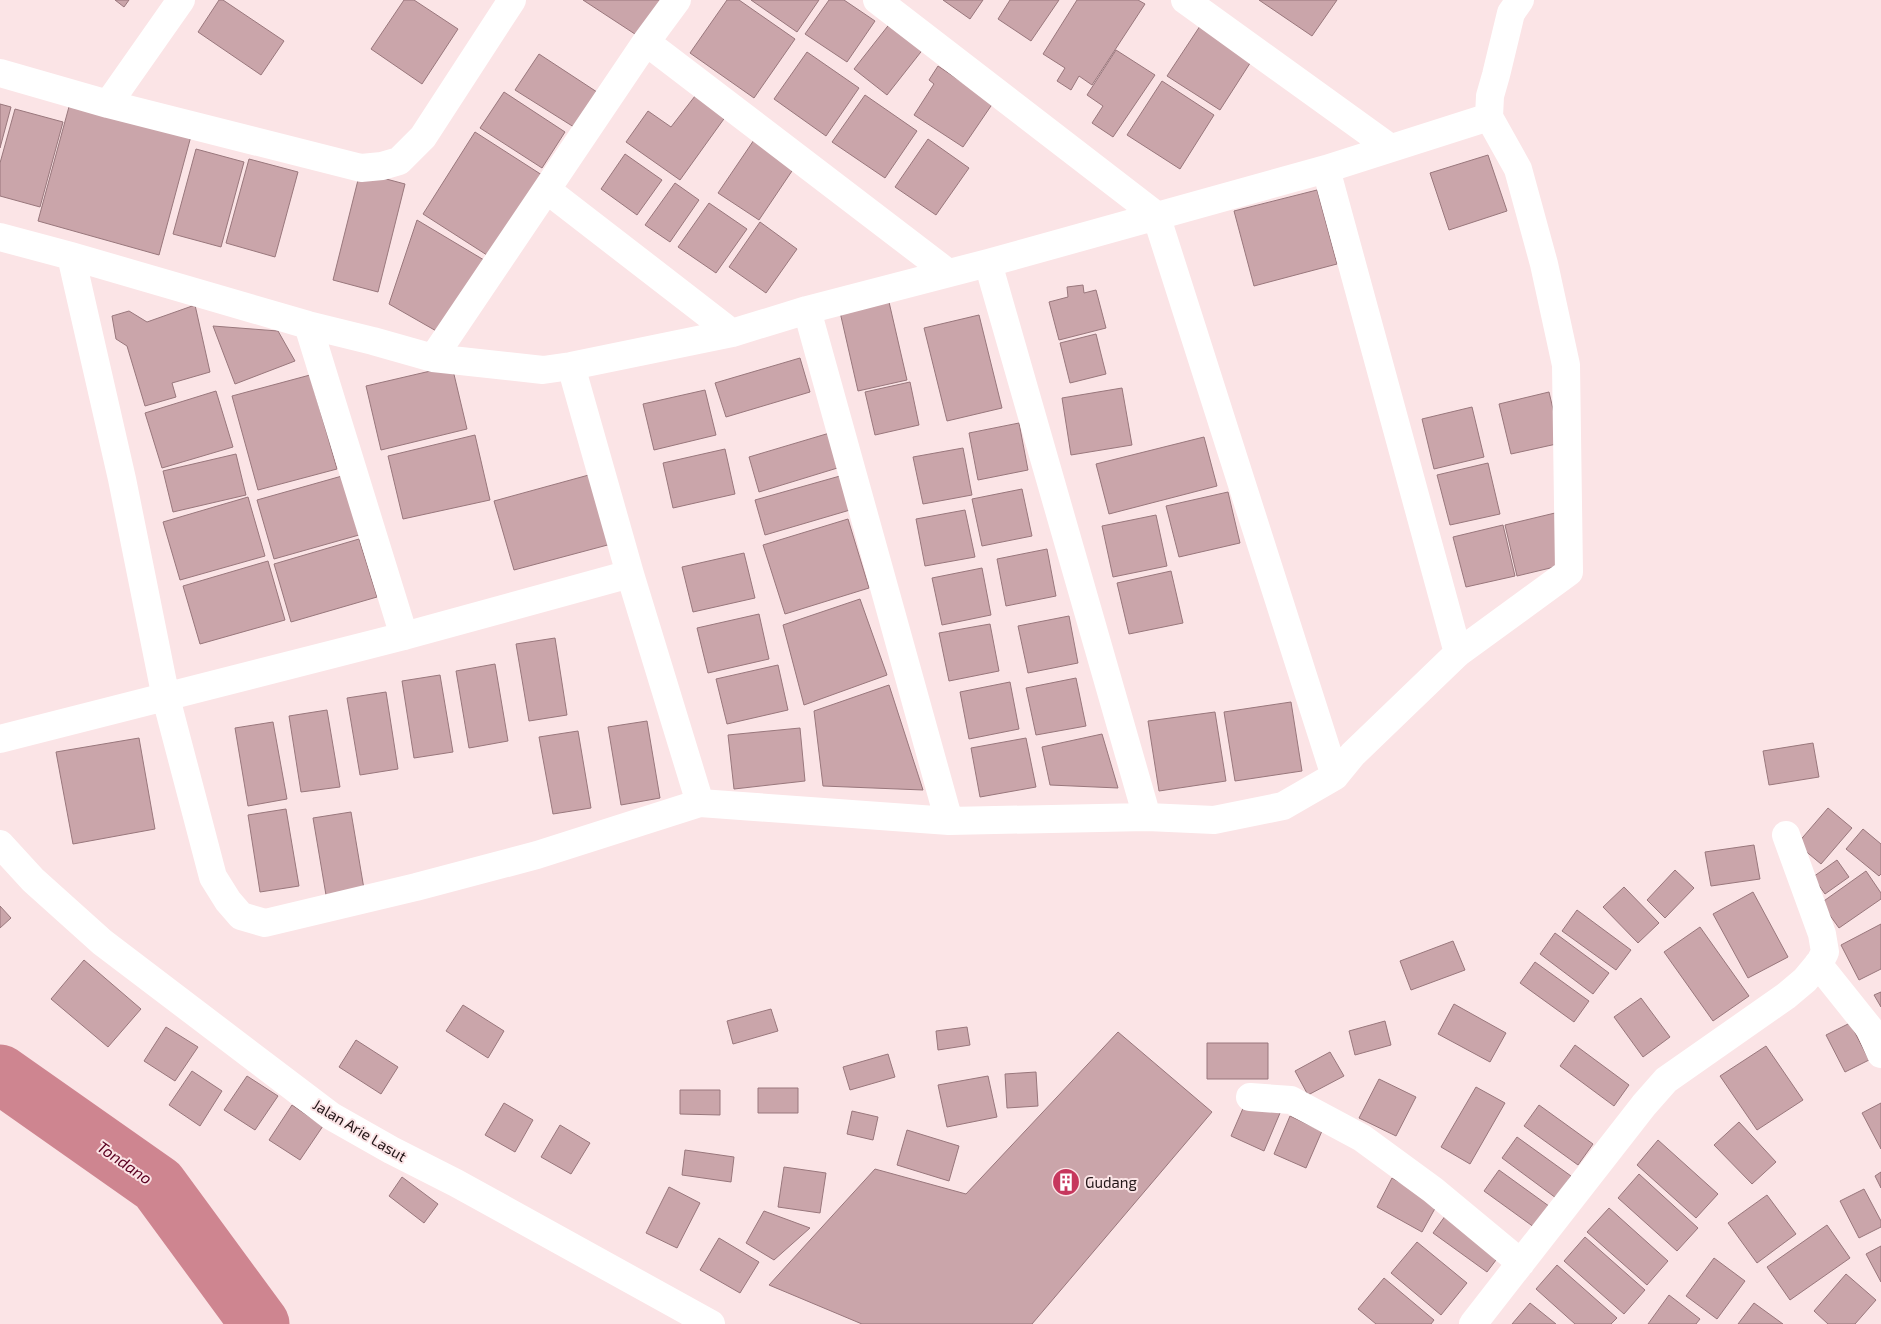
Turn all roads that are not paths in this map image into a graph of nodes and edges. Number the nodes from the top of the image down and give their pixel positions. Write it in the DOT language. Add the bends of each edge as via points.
graph roads {
  1 [pos="181,0"];
  2 [pos="512,0"];
  3 [pos="678,0"];
  4 [pos="877,0"];
  5 [pos="1185,0"];
  6 [pos="1508,4"];
  7 [pos="646,42"];
  8 [pos="0,73"];
  9 [pos="108,104"];
  10 [pos="1489,117"];
  11 [pos="1389,147"];
  12 [pos="1326,169"];
  13 [pos="547,190"];
  14 [pos="1156,215"];
  15 [pos="0,237"];
  16 [pos="71,256"];
  17 [pos="988,263"];
  18 [pos="947,272"];
  19 [pos="806,310"];
  20 [pos="308,325"];
  21 [pos="732,333"];
  22 [pos="433,358"];
  23 [pos="571,366"];
  24 [pos="630,574"];
  25 [pos="404,636"];
  26 [pos="1458,653"];
  27 [pos="166,698"];
  28 [pos="0,739"];
  29 [pos="1335,776"];
  30 [pos="700,803"];
  31 [pos="1148,817"];
  32 [pos="949,821"];
  33 [pos="1786,835"];
  34 [pos="0,844"];
  35 [pos="1818,964"];
  36 [pos="1881,1054"];
  37 [pos="1250,1097"];
  38 [pos="1521,1263"];
  39 [pos="711,1324"];
  40 [pos="1473,1324"];
  1 -- 9 [label="street"];
  2 -- 9 [label="street" via="423,137 399,161 382,166 361,168"];
  3 -- 7 [label="street"];
  4 -- 14 [label="street"];
  5 -- 11 [label="street"];
  6 -- 10 [label="street"];
  7 -- 13 [label="street"];
  7 -- 18 [label="street"];
  8 -- 9 [label="street"];
  10 -- 11 [label="street"];
  10 -- 26 [label="street" via="1518,169 1544,264 1566,364 1569,572"];
  11 -- 12 [label="street"];
  12 -- 14 [label="street"];
  12 -- 26 [label="street"];
  13 -- 21 [label="street"];
  13 -- 22 [label="street"];
  14 -- 17 [label="street"];
  14 -- 29 [label="street"];
  15 -- 16 [label="street"];
  16 -- 20 [label="street"];
  16 -- 27 [label="street" via="122,479"];
  17 -- 18 [label="street"];
  17 -- 31 [label="street"];
  18 -- 19 [label="street"];
  19 -- 21 [label="street"];
  19 -- 32 [label="street"];
  20 -- 22 [label="street"];
  20 -- 25 [label="street"];
  21 -- 23 [label="street"];
  22 -- 23 [label="street" via="543,370"];
  23 -- 24 [label="street"];
  24 -- 25 [label="street"];
  24 -- 30 [label="street"];
  25 -- 27 [label="street"];
  26 -- 29 [label="street" via="1353,754"];
  27 -- 28 [label="street"];
  27 -- 30 [label="street" via="213,878 241,916 264,923 537,855"];
  29 -- 31 [label="street" via="1283,806 1214,820"];
  30 -- 32 [label="street"];
  31 -- 32 [label="street"];
  33 -- 35 [label="street" via="1822,934 1825,952"];
  34 -- 39 [label="street, Jalan Arie Lasut" via="33,880 102,942 331,1116"];
  35 -- 36 [label="street" via="1870,1030"];
  35 -- 38 [label="street" via="1786,996 1666,1080"];
  37 -- 38 [label="street" via="1291,1100 1362,1138"];
  38 -- 40 [label="street"];
}
